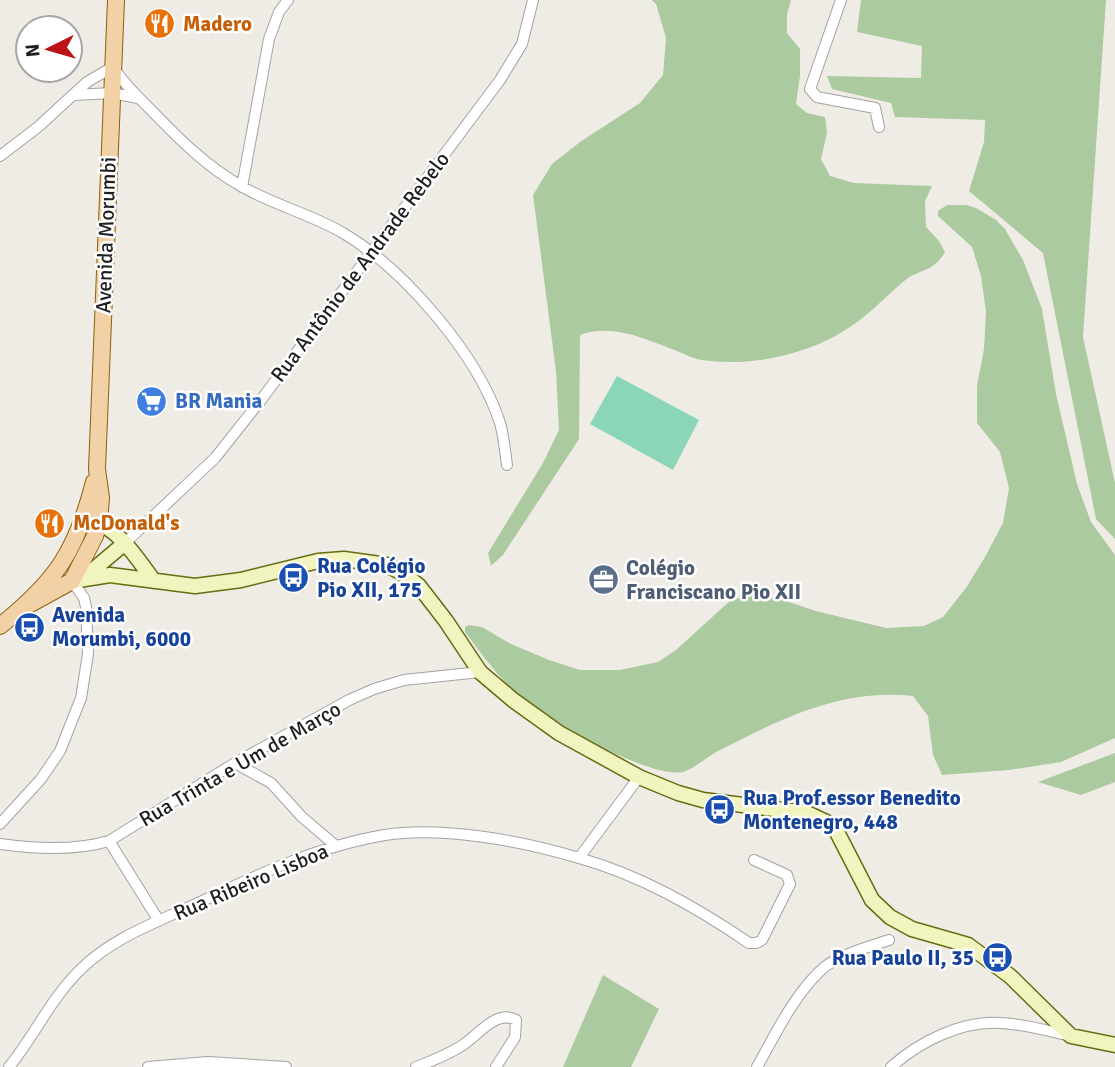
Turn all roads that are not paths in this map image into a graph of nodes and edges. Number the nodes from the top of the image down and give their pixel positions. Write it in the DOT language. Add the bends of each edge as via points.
graph roads {
  1 [pos="116,0"];
  2 [pos="288,0"];
  3 [pos="533,0"];
  4 [pos="841,0"];
  5 [pos="113,67"];
  6 [pos="112,93"];
  7 [pos="73,95"];
  8 [pos="138,98"];
  9 [pos="879,127"];
  10 [pos="0,156"];
  11 [pos="242,187"];
  12 [pos="371,251"];
  13 [pos="507,465"];
  14 [pos="89,521"];
  15 [pos="125,542"];
  16 [pos="72,581"];
  17 [pos="154,581"];
  18 [pos="23,608"];
  19 [pos="0,626"];
  20 [pos="480,672"];
  21 [pos="235,763"];
  22 [pos="639,777"];
  23 [pos="0,824"];
  24 [pos="109,841"];
  25 [pos="0,844"];
  26 [pos="336,846"];
  27 [pos="579,858"];
  28 [pos="754,860"];
  29 [pos="159,921"];
  30 [pos="889,940"];
  31 [pos="1071,1036"];
  32 [pos="1115,1045"];
  33 [pos="9,1067"];
  34 [pos="148,1067"];
  35 [pos="286,1067"];
  36 [pos="416,1067"];
  37 [pos="496,1067"];
  38 [pos="757,1067"];
  39 [pos="891,1067"];
  1 -- 5 [label="main road, Avenida Morumbi"];
  2 -- 11 [label="street" via="269,39"];
  3 -- 12 [label="street, Rua Antônio de Andrade Rebelo" via="522,44 499,80"];
  4 -- 9 [label="street" via="810,89 817,97 875,108"];
  5 -- 6 [label="main road, Avenida Morumbi"];
  5 -- 7 [label="street"];
  5 -- 8 [label="street"];
  6 -- 7 [label="street"];
  6 -- 8 [label="street"];
  6 -- 14 [label="main road, Avenida Morumbi" via="97,469"];
  7 -- 10 [label="street"];
  8 -- 11 [label="street" via="205,163"];
  11 -- 12 [label="street" via="340,231"];
  12 -- 13 [label="street" via="411,287 459,347 499,421"];
  12 -- 15 [label="street, Rua Antônio de Andrade Rebelo" via="215,458"];
  14 -- 15 [label="street" via="117,533"];
  14 -- 16 [label="main road" via="69,565"];
  14 -- 18 [label="main road, Avenida Morumbi" via="62,565"];
  15 -- 16 [label="street" via="93,570"];
  15 -- 17 [label="street"];
  16 -- 17 [label="street" via="110,575"];
  16 -- 18 [label="main road, Avenida Morumbi"];
  16 -- 23 [label="street" via="86,607 88,654 81,698 60,751"];
  17 -- 20 [label="street" via="218,584 344,559 387,565 419,586"];
  18 -- 19 [label="main road, Avenida Morumbi"];
  20 -- 21 [label="street, Rua Trinta e Um de Março" via="404,680 374,689"];
  20 -- 22 [label="street" via="559,733"];
  21 -- 24 [label="street, Rua Trinta e Um de Março"];
  21 -- 26 [label="street" via="271,783"];
  22 -- 27 [label="street"];
  22 -- 31 [label="street" via="703,800 807,813 826,822 838,832 872,900 890,917 912,929 968,945 1010,976"];
  24 -- 25 [label="street, Rua Trinta e Um de Março" via="54,848"];
  24 -- 29 [label="street"];
  26 -- 27 [label="street, Rua Ribeiro Lisboa" via="427,832 502,841"];
  26 -- 29 [label="street, Rua Ribeiro Lisboa"];
  27 -- 28 [label="street, Rua Ribeiro Lisboa" via="635,877 749,943 762,940 790,884 787,875"];
  29 -- 33 [label="street, Rua Ribeiro Lisboa" via="82,968"];
  30 -- 38 [label="street" via="821,969"];
  31 -- 32 [label="street"];
  31 -- 39 [label="street" via="999,1022 974,1026 945,1033"];
  34 -- 35 [label="street" via="218,1062"];
  36 -- 37 [label="street" via="464,1044 498,1019 512,1018 516,1020 515,1037"];
}
